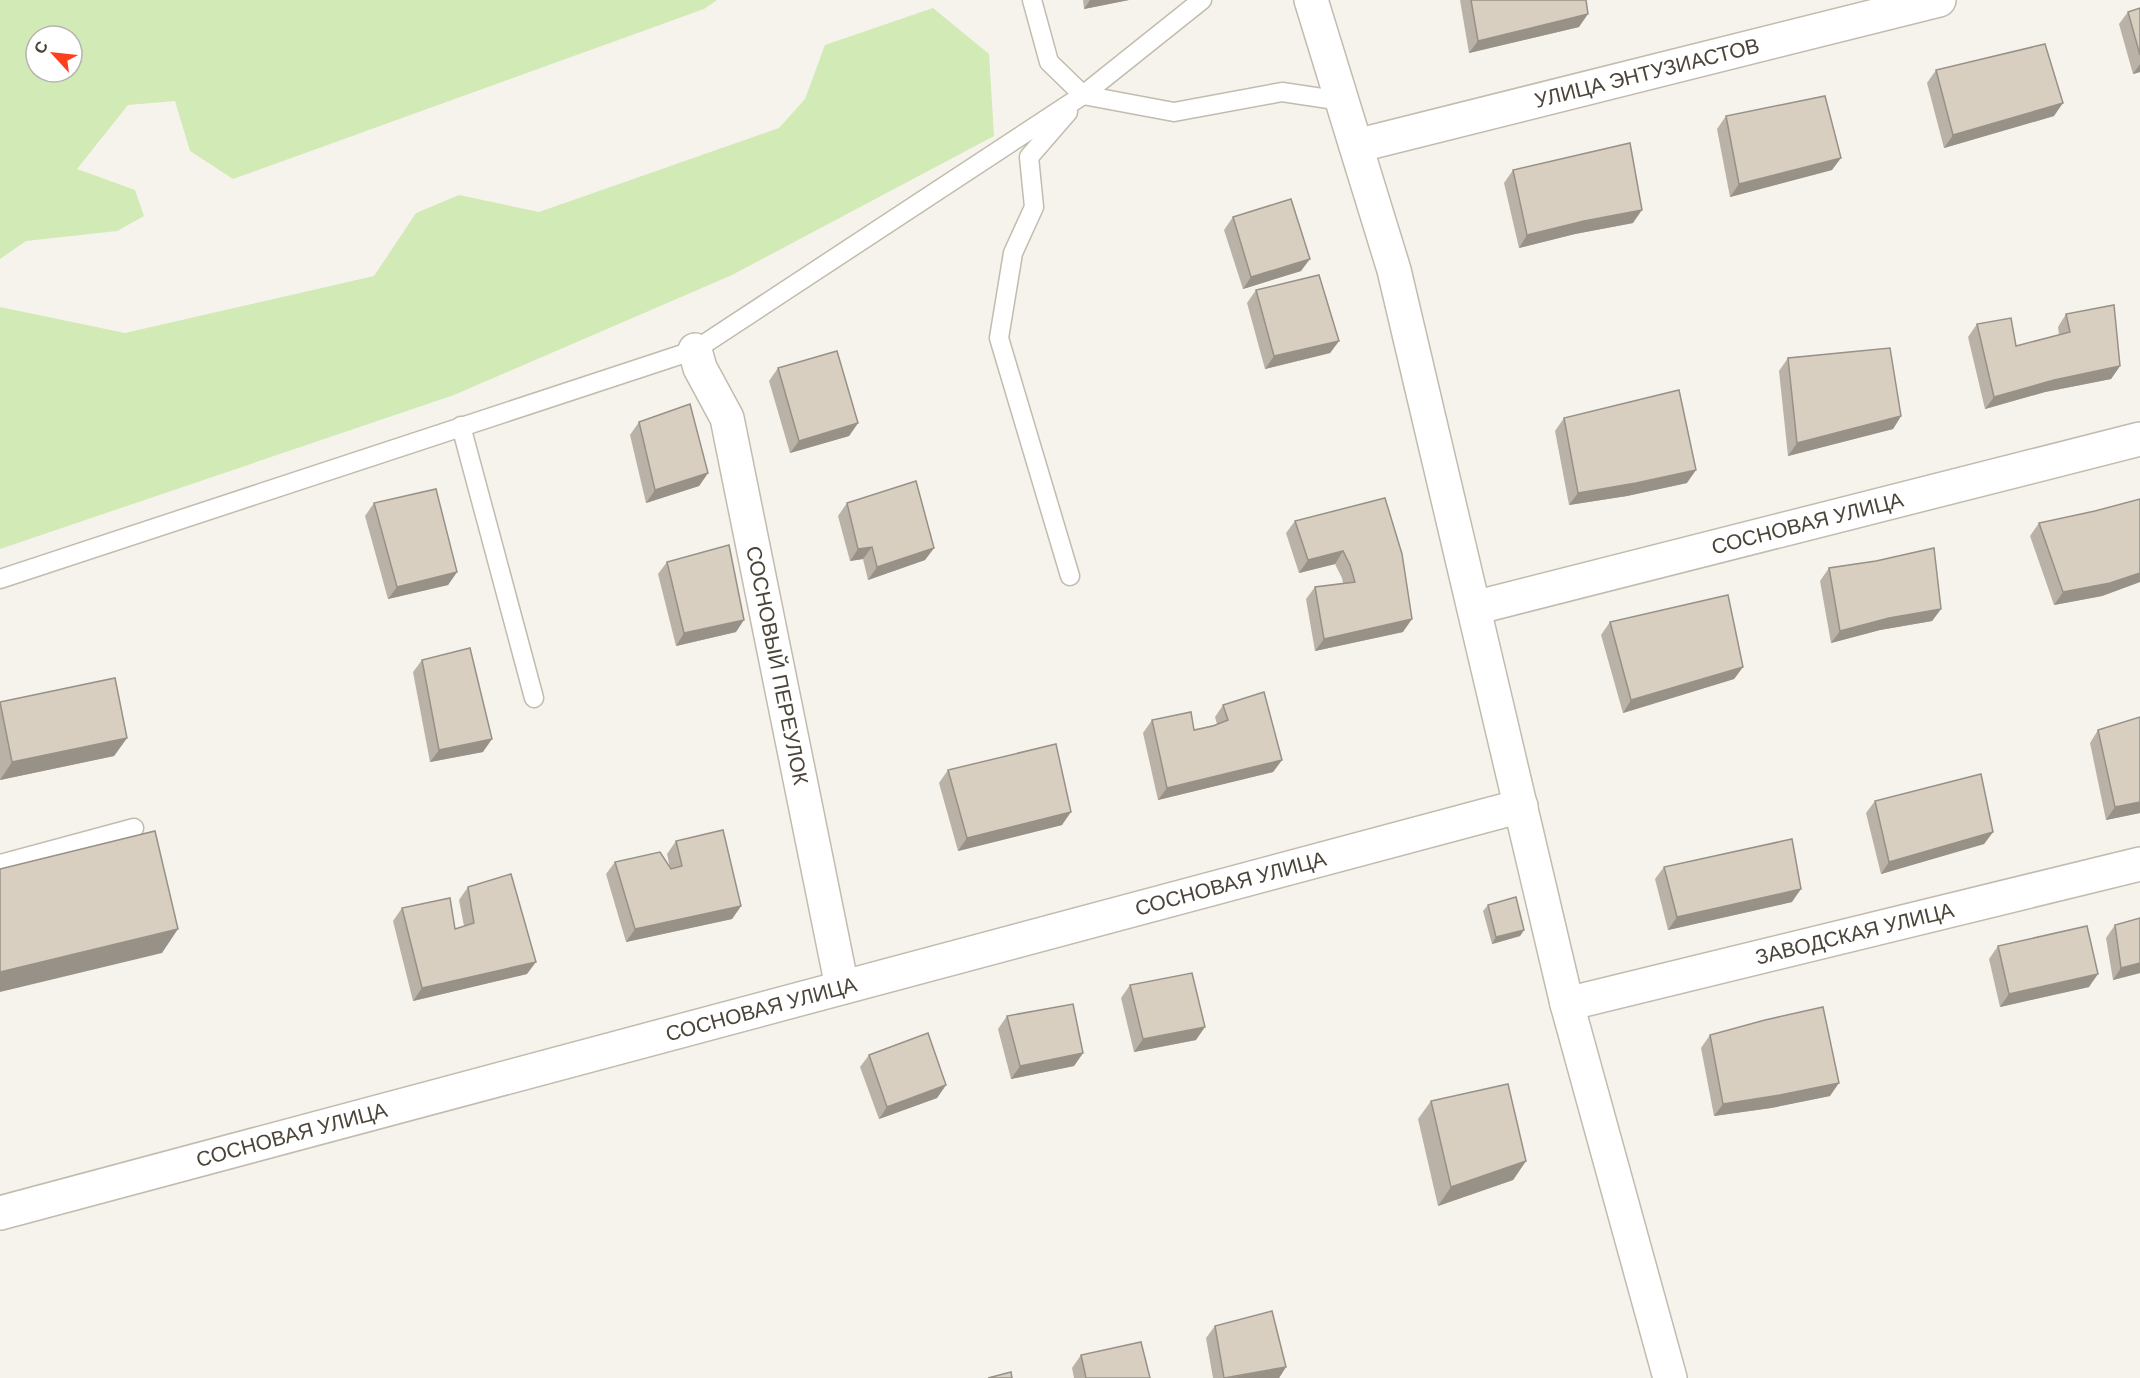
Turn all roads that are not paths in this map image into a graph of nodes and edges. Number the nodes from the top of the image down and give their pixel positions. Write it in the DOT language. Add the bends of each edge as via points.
graph roads {
  1 [pos="1032,0"];
  2 [pos="1202,0"];
  3 [pos="1311,0"];
  4 [pos="1940,0"];
  5 [pos="1083,95"];
  6 [pos="1342,101"];
  7 [pos="1356,146"];
  8 [pos="695,350"];
  9 [pos="461,426"];
  10 [pos="2140,439"];
  11 [pos="1070,576"];
  12 [pos="0,579"];
  13 [pos="1474,608"];
  14 [pos="534,698"];
  15 [pos="1521,806"];
  16 [pos="134,828"];
  17 [pos="0,864"];
  18 [pos="2140,864"];
  19 [pos="842,987"];
  20 [pos="1568,1004"];
  21 [pos="0,1213"];
  22 [pos="1670,1378"];
  1 -- 5 [label="lane" via="1049,62"];
  2 -- 5 [label="lane"];
  3 -- 6 [label="street"];
  4 -- 7 [label="street, УЛИЦА ЭНТУЗИАСТОВ"];
  5 -- 6 [label="lane" via="1174,112 1282,92"];
  5 -- 8 [label="lane"];
  5 -- 11 [label="lane" via="1029,157 1034,207 1013,254 999,338"];
  6 -- 7 [label="street"];
  7 -- 13 [label="street" via="1394,270"];
  8 -- 9 [label="lane"];
  8 -- 19 [label="street, СОСНОВЫЙ ПЕРЕУЛОК" via="700,368 727,418"];
  9 -- 12 [label="lane"];
  9 -- 14 [label="lane"];
  10 -- 13 [label="street, СОСНОВАЯ УЛИЦА"];
  13 -- 15 [label="street"];
  15 -- 19 [label="street, СОСНОВАЯ УЛИЦА"];
  15 -- 20 [label="street"];
  16 -- 17 [label="lane"];
  18 -- 20 [label="street, ЗАВОДСКАЯ УЛИЦА"];
  19 -- 21 [label="street, СОСНОВАЯ УЛИЦА"];
  20 -- 22 [label="street"];
}
